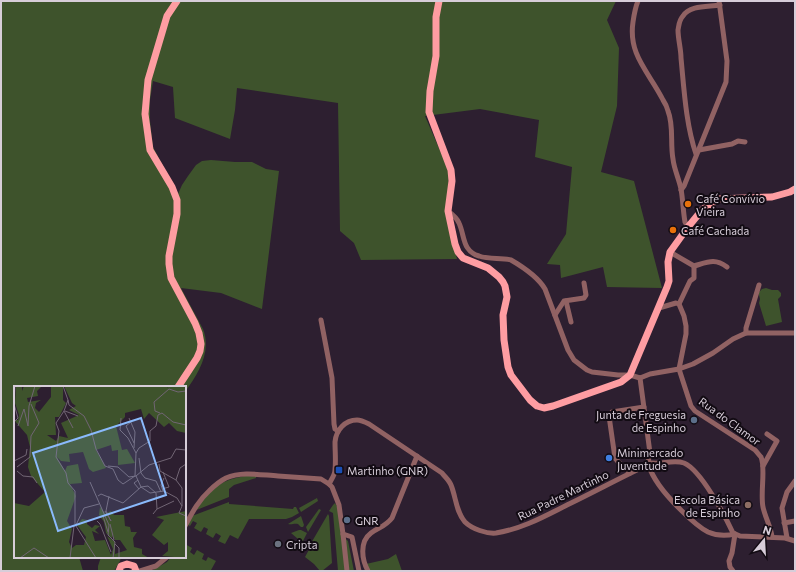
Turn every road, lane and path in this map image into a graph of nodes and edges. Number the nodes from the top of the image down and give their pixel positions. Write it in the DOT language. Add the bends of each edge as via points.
graph roads {
  1 [pos="177,1"];
  2 [pos="439,1"];
  3 [pos="638,1"];
  4 [pos="719,3"];
  5 [pos="744,142"];
  6 [pos="698,152"];
  7 [pos="795,189"];
  8 [pos="681,190"];
  9 [pos="448,211"];
  10 [pos="688,227"];
  11 [pos="670,252"];
  12 [pos="694,266"];
  13 [pos="727,267"];
  14 [pos="584,283"];
  15 [pos="759,285"];
  16 [pos="566,301"];
  17 [pos="679,304"];
  18 [pos="659,308"];
  19 [pos="555,315"];
  20 [pos="321,320"];
  21 [pos="571,322"];
  22 [pos="746,333"];
  23 [pos="795,333"];
  24 [pos="679,369"];
  25 [pos="630,375"];
  26 [pos="640,378"];
  27 [pos="179,386"];
  28 [pos="644,407"];
  29 [pos="338,431"];
  30 [pos="767,434"];
  31 [pos="417,456"];
  32 [pos="647,462"];
  33 [pos="763,466"];
  34 [pos="630,473"];
  35 [pos="795,480"];
  36 [pos="329,484"];
  37 [pos="795,521"];
  38 [pos="784,523"];
  39 [pos="186,524"];
  40 [pos="343,534"];
  41 [pos="735,534"];
  42 [pos="772,537"];
  43 [pos="787,538"];
  44 [pos="795,541"];
  45 [pos="166,558"];
  46 [pos="127,560"];
  47 [pos="347,570"];
  48 [pos="119,571"];
  49 [pos="136,571"];
  50 [pos="140,571"];
  51 [pos="359,571"];
  52 [pos="368,571"];
  53 [pos="733,571"];
  1 -- 27 [label="main road" via="167,16 148,80 145,114 150,150 177,200 169,256 171,278 195,323 201,344 197,358"];
  2 -- 9 [label="main road" via="429,112 451,170"];
  3 -- 8 [label="street" via="632,26 633,45 668,111 672,128 673,160"];
  4 -- 6 [label="street" via="727,61 726,82"];
  4 -- 6 [label="street" via="693,8 684,14 678,31 685,101 692,143"];
  5 -- 6 [label="street"];
  6 -- 8 [label="street"];
  7 -- 10 [label="main road" via="772,197 718,199 702,210"];
  8 -- 10 [label="street" via="685,222"];
  9 -- 19 [label="street" via="458,221 470,251 482,257 511,260 537,279 545,290"];
  9 -- 25 [label="main road" via="458,252 463,258 488,268 505,286 507,297 503,326 508,367 530,400 544,408 553,406 621,382"];
  10 -- 11 [label="main road"];
  11 -- 12 [label="street"];
  11 -- 18 [label="main road" via="669,281"];
  12 -- 13 [label="street" via="713,261"];
  12 -- 17 [label="street" via="694,278"];
  14 -- 16 [label="street" via="584,298"];
  15 -- 22 [label="street"];
  16 -- 19 [label="street"];
  16 -- 21 [label="street"];
  17 -- 18 [label="street"];
  17 -- 24 [label="street" via="686,326"];
  18 -- 25 [label="main road"];
  19 -- 25 [label="street" via="571,356 587,370"];
  20 -- 29 [label="street" via="332,378 334,424"];
  22 -- 23 [label="street"];
  22 -- 24 [label="street" via="693,364"];
  24 -- 26 [label="street"];
  24 -- 33 [label="street, Rua do Clamor" via="695,411 755,450"];
  25 -- 26 [label="street"];
  26 -- 28 [label="street"];
  28 -- 32 [label="street" via="650,453"];
  28 -- 34 [label="street" via="612,412 609,416 615,458"];
  29 -- 31 [label="street, Rua Padre Martinho" via="349,421 363,421"];
  29 -- 36 [label="street" via="335,441 336,472"];
  30 -- 33 [label="street" via="777,441"];
  31 -- 34 [label="street, Rua Padre Martinho" via="449,480 460,515 465,522 484,532 495,533 518,528"];
  31 -- 52 [label="street" via="392,518 383,527 369,534 365,541 363,559"];
  32 -- 34 [label="street, Rua Padre Martinho"];
  32 -- 41 [label="street" via="658,484 696,524 720,536"];
  32 -- 41 [label="street" via="683,463 696,471"];
  33 -- 42 [label="street" via="762,506"];
  35 -- 38 [label="street" via="787,492 782,508"];
  36 -- 39 [label="street" via="321,479 256,474 227,478 203,497"];
  36 -- 40 [label="street" via="339,504"];
  37 -- 38 [label="street"];
  38 -- 43 [label="street"];
  40 -- 47 [label="street"];
  40 -- 51 [label="street" via="352,538"];
  41 -- 42 [label="street"];
  41 -- 53 [label="street" via="730,561"];
  42 -- 43 [label="street"];
  43 -- 44 [label="street"];
  45 -- 50 [label="street" via="156,566"];
  46 -- 48 [label="main road"];
  46 -- 49 [label="main road"];
}
